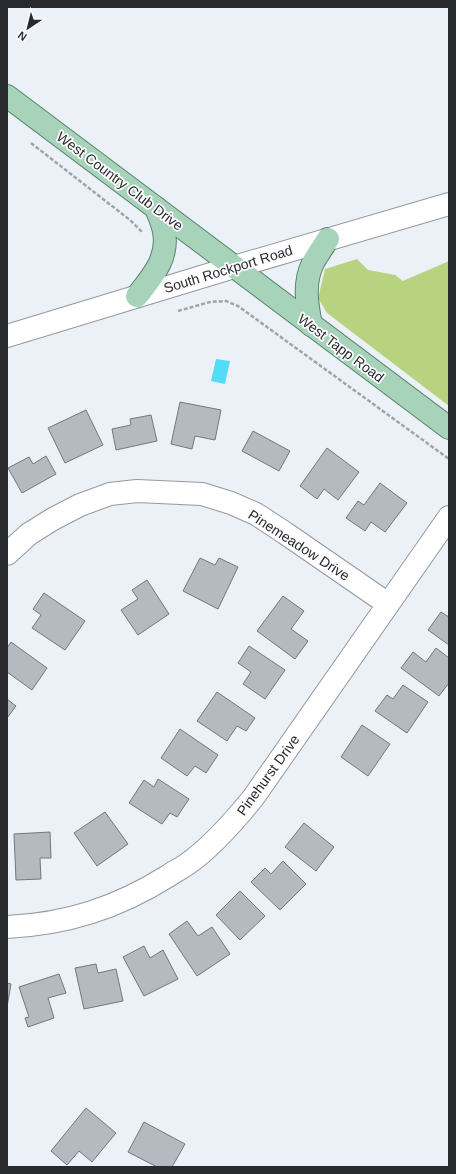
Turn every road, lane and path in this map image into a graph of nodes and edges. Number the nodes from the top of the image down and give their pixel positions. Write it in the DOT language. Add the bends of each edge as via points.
graph roads {
  1 [pos="7,96"];
  2 [pos="26,138"];
  3 [pos="449,204"];
  4 [pos="156,208"];
  5 [pos="143,233"];
  6 [pos="328,239"];
  7 [pos="234,267"];
  8 [pos="138,296"];
  9 [pos="178,311"];
  10 [pos="312,325"];
  11 [pos="7,336"];
  12 [pos="449,428"];
  13 [pos="449,459"];
  14 [pos="449,517"];
  15 [pos="7,554"];
  16 [pos="388,604"];
  17 [pos="7,927"];
  1 -- 4 [label="main road, West Country Club Drive"];
  2 -- 5 [label="path"];
  3 -- 6 [label="street, South Rockport Road"];
  4 -- 7 [label="main road, West Country Club Drive"];
  4 -- 8 [label="main road" via="164,230 163,256 158,268"];
  6 -- 7 [label="street, South Rockport Road"];
  6 -- 10 [label="main road" via="312,264 306,284"];
  7 -- 8 [label="street, South Rockport Road"];
  7 -- 10 [label="main road, West Tapp Road"];
  8 -- 11 [label="street, South Rockport Road"];
  9 -- 13 [label="path" via="210,302 226,301 238,306"];
  10 -- 12 [label="main road, West Tapp Road"];
  14 -- 16 [label="street, Pinehurst Drive"];
  15 -- 16 [label="street, Pinemeadow Drive" via="29,534 53,519 110,494 137,491 202,494 256,514"];
  16 -- 17 [label="street, Pinehurst Drive" via="253,798 233,822 194,860 136,895 110,906 69,919"];
}
